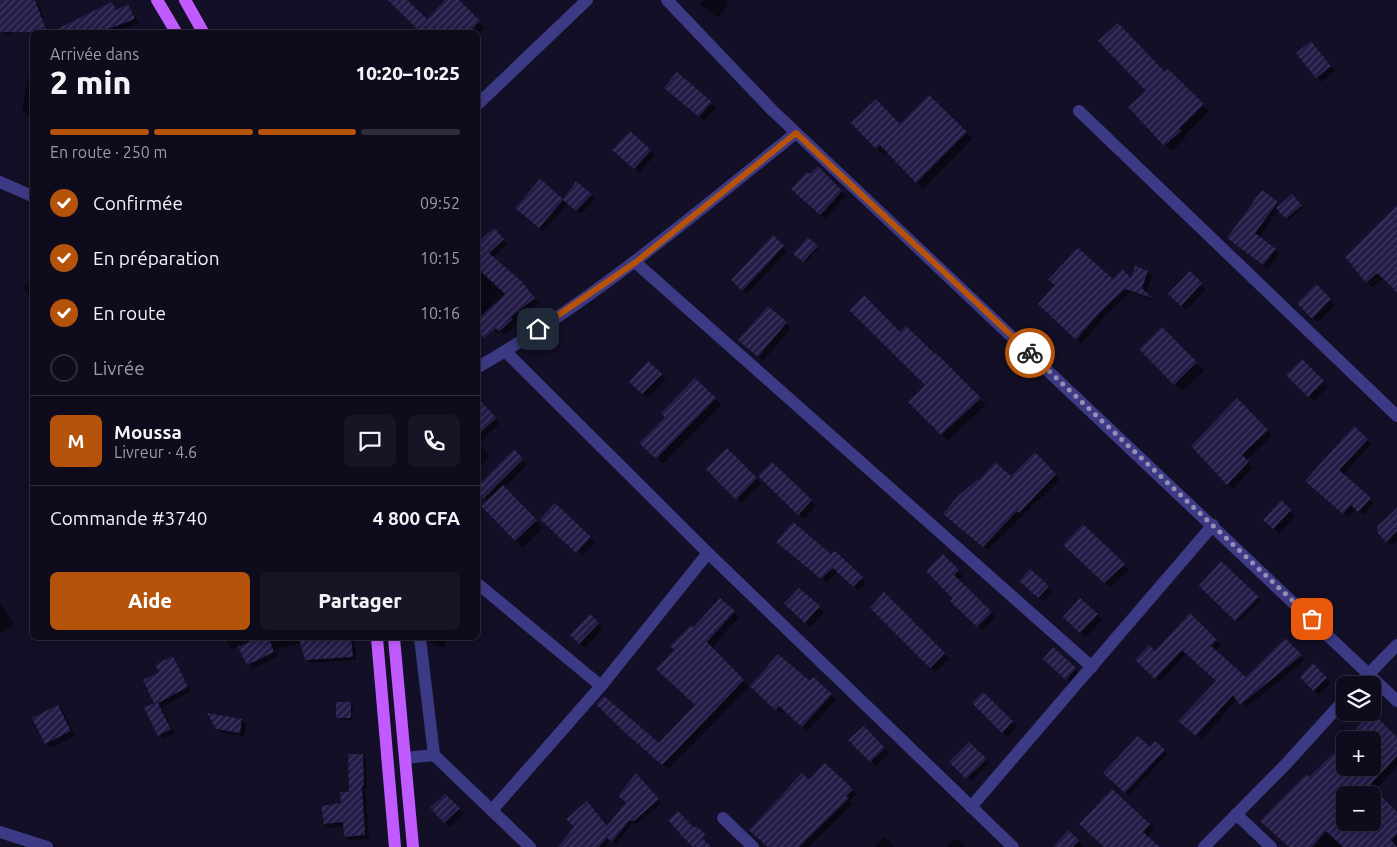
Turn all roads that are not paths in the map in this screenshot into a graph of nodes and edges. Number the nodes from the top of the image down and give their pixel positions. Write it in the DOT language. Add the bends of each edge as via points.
graph roads {
  1 [pos="157,0"];
  2 [pos="185,0"];
  3 [pos="587,0"];
  4 [pos="672,2"];
  5 [pos="175,30"];
  6 [pos="202,30"];
  7 [pos="480,102"];
  8 [pos="1079,111"];
  9 [pos="796,133"];
  10 [pos="0,182"];
  11 [pos="30,195"];
  12 [pos="636,262"];
  13 [pos="505,351"];
  14 [pos="480,366"];
  15 [pos="1397,416"];
  16 [pos="1213,525"];
  17 [pos="708,553"];
  18 [pos="480,586"];
  19 [pos="377,640"];
  20 [pos="394,640"];
  21 [pos="420,640"];
  22 [pos="1397,645"];
  23 [pos="1092,667"];
  24 [pos="1369,672"];
  25 [pos="1366,676"];
  26 [pos="601,686"];
  27 [pos="1397,701"];
  28 [pos="1336,709"];
  29 [pos="434,755"];
  30 [pos="406,758"];
  31 [pos="971,807"];
  32 [pos="493,809"];
  33 [pos="1236,814"];
  34 [pos="723,818"];
  35 [pos="0,832"];
  36 [pos="47,847"];
  37 [pos="396,847"];
  38 [pos="414,847"];
  39 [pos="530,847"];
  40 [pos="754,847"];
  41 [pos="1013,847"];
  42 [pos="1204,847"];
  43 [pos="1270,847"];
  1 -- 5 [label="main road"];
  2 -- 6 [label="main road"];
  3 -- 7 [label="street"];
  4 -- 9 [label="street"];
  8 -- 15 [label="street"];
  9 -- 12 [label="street"];
  9 -- 16 [label="street"];
  10 -- 11 [label="street"];
  12 -- 13 [label="street"];
  12 -- 23 [label="street"];
  13 -- 14 [label="street"];
  13 -- 17 [label="street"];
  16 -- 23 [label="street"];
  16 -- 24 [label="street"];
  17 -- 26 [label="street"];
  17 -- 31 [label="street"];
  18 -- 26 [label="street"];
  19 -- 37 [label="main road"];
  20 -- 30 [label="main road"];
  21 -- 29 [label="street"];
  22 -- 24 [label="street"];
  23 -- 31 [label="street"];
  24 -- 25 [label="street"];
  24 -- 27 [label="street"];
  26 -- 32 [label="street"];
  28 -- 33 [label="street"];
  29 -- 30 [label="street"];
  29 -- 32 [label="street"];
  30 -- 38 [label="main road"];
  31 -- 41 [label="street"];
  32 -- 39 [label="street"];
  33 -- 42 [label="street"];
  33 -- 43 [label="street"];
  34 -- 40 [label="street"];
  35 -- 36 [label="street"];
}
